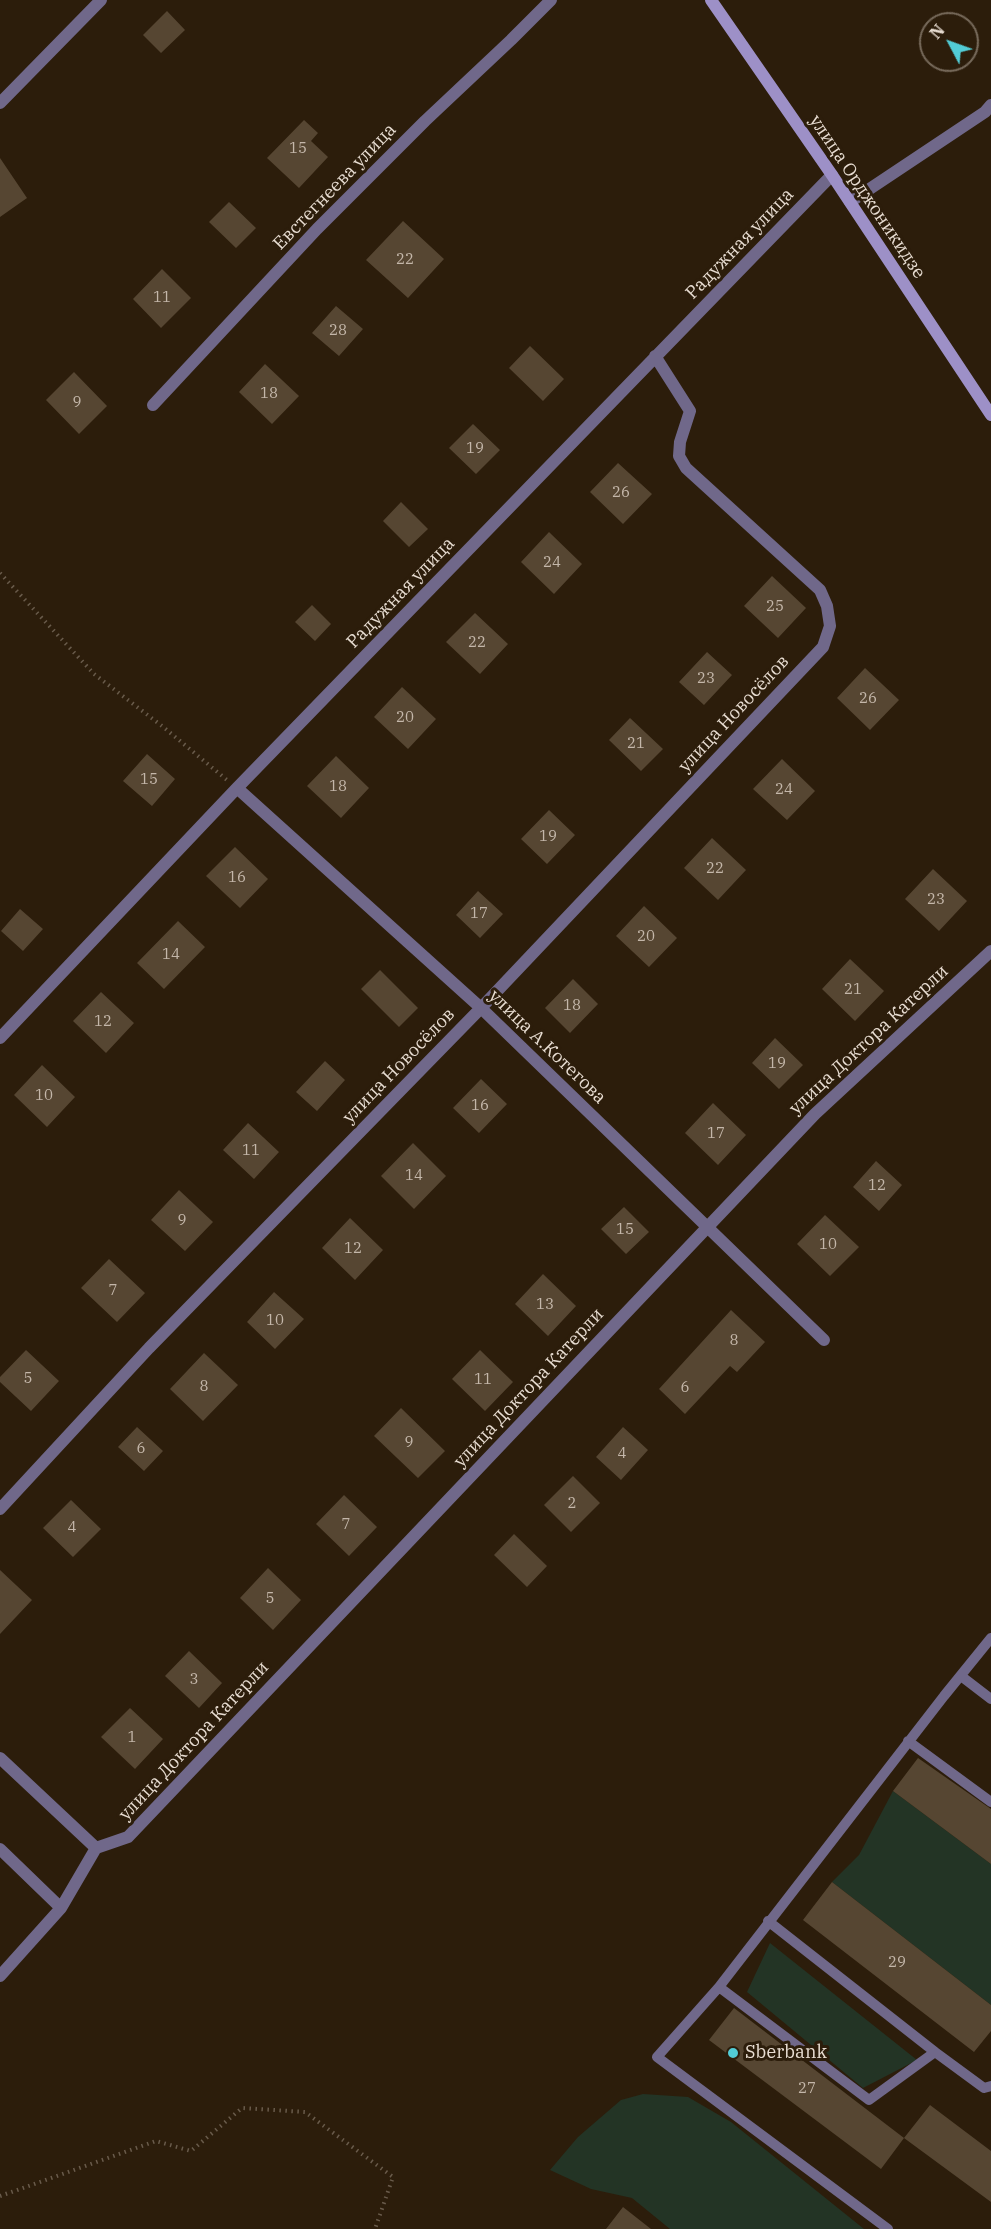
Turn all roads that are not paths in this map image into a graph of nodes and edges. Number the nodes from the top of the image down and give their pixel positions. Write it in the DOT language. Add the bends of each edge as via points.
graph roads {
  1 [pos="101,0"];
  2 [pos="550,0"];
  3 [pos="711,0"];
  4 [pos="0,103"];
  5 [pos="991,105"];
  6 [pos="832,175"];
  7 [pos="850,202"];
  8 [pos="655,357"];
  9 [pos="153,405"];
  10 [pos="991,415"];
  11 [pos="237,788"];
  12 [pos="991,951"];
  13 [pos="481,1008"];
  14 [pos="0,1038"];
  15 [pos="709,1227"];
  16 [pos="824,1340"];
  17 [pos="0,1509"];
  18 [pos="991,1638"];
  19 [pos="961,1676"];
  20 [pos="991,1699"];
  21 [pos="909,1742"];
  22 [pos="0,1758"];
  23 [pos="991,1802"];
  24 [pos="96,1848"];
  25 [pos="0,1849"];
  26 [pos="61,1908"];
  27 [pos="768,1921"];
  28 [pos="0,1976"];
  29 [pos="719,1987"];
  30 [pos="935,2052"];
  31 [pos="991,2086"];
  32 [pos="888,2229"];
  1 -- 4 [label="street"];
  2 -- 9 [label="street, Евстегнеева улица" via="317,229"];
  3 -- 6 [label="main road, улица Орджоникидзе"];
  5 -- 7 [label="street"];
  6 -- 7 [label="main road, улица Орджоникидзе"];
  6 -- 8 [label="street, Радужная улица"];
  7 -- 10 [label="main road, улица Орджоникидзе"];
  8 -- 11 [label="street, Радужная улица"];
  8 -- 13 [label="street, улица Новосёлов" via="690,411 680,442 680,456 686,468 820,590 830,626 823,647"];
  11 -- 13 [label="street, улица А.Котегова"];
  11 -- 14 [label="street, Радужная улица"];
  12 -- 15 [label="street, улица Доктора Катерли" via="815,1114"];
  13 -- 15 [label="street, улица А.Котегова"];
  13 -- 17 [label="street, улица Новосёлов" via="149,1348"];
  15 -- 16 [label="street, улица А.Котегова"];
  15 -- 24 [label="street, улица Доктора Катерли" via="128,1837"];
  18 -- 19 [label="lane"];
  19 -- 20 [label="lane"];
  19 -- 21 [label="lane"];
  21 -- 23 [label="lane"];
  21 -- 27 [label="lane"];
  22 -- 24 [label="street"];
  24 -- 26 [label="street"];
  25 -- 26 [label="street"];
  26 -- 28 [label="street"];
  27 -- 29 [label="lane"];
  27 -- 30 [label="lane"];
  29 -- 30 [label="lane" via="869,2100"];
  29 -- 32 [label="lane" via="657,2057"];
  30 -- 31 [label="lane" via="984,2088"];
}
